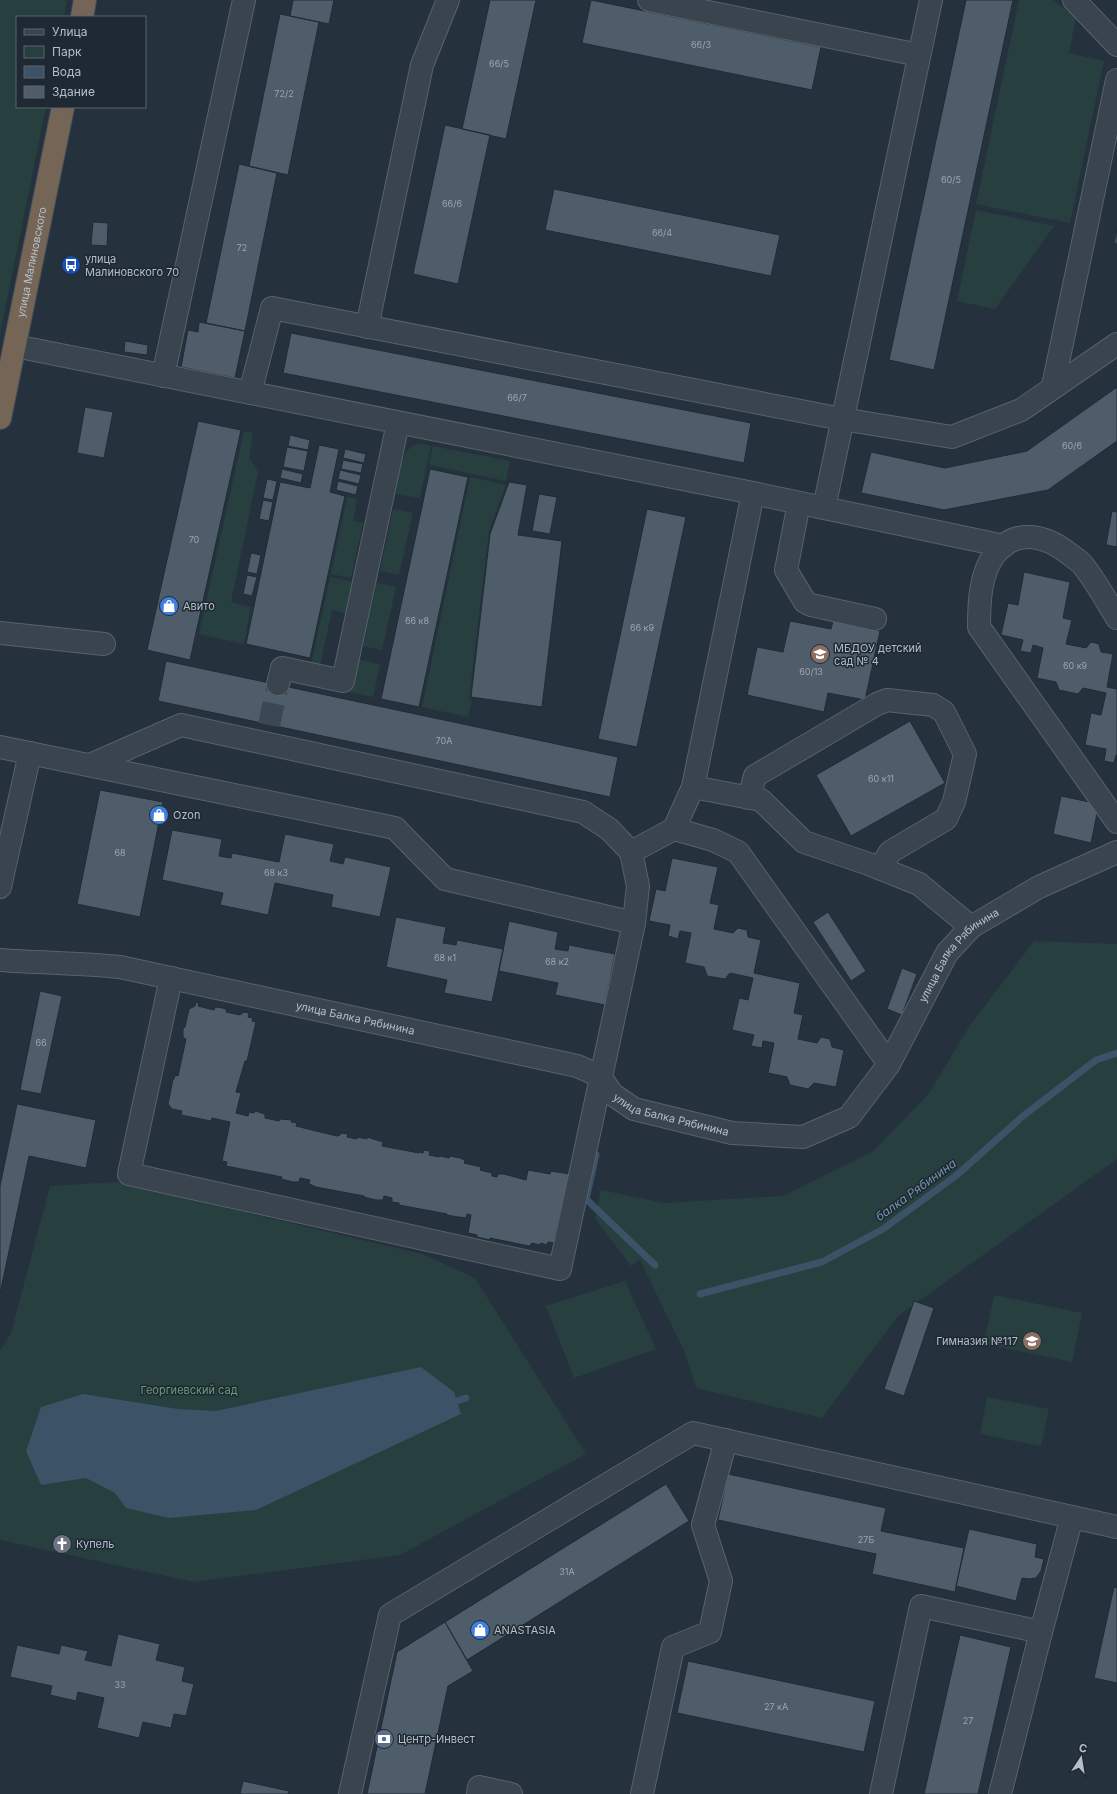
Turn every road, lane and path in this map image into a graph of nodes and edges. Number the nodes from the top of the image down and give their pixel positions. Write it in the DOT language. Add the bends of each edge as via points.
graph roads {
  1 [pos="85,0"];
  2 [pos="244,0"];
  3 [pos="448,0"];
  4 [pos="649,0"];
  5 [pos="931,0"];
  6 [pos="1074,0"];
  7 [pos="677,3"];
  8 [pos="82,16"];
  9 [pos="1117,45"];
  10 [pos="919,56"];
  11 [pos="1117,80"];
  12 [pos="63,108"];
  13 [pos="367,327"];
  14 [pos="1117,344"];
  15 [pos="14,346"];
  16 [pos="163,376"];
  17 [pos="1053,386"];
  18 [pos="250,394"];
  19 [pos="0,418"];
  20 [pos="842,419"];
  21 [pos="398,423"];
  22 [pos="753,494"];
  23 [pos="799,503"];
  24 [pos="824,508"];
  25 [pos="1004,546"];
  26 [pos="1117,618"];
  27 [pos="875,619"];
  28 [pos="0,634"];
  29 [pos="104,644"];
  30 [pos="278,684"];
  31 [pos="0,747"];
  32 [pos="30,753"];
  33 [pos="90,765"];
  34 [pos="693,787"];
  35 [pos="749,798"];
  36 [pos="1117,822"];
  37 [pos="674,829"];
  38 [pos="631,852"];
  39 [pos="1117,852"];
  40 [pos="881,868"];
  41 [pos="0,887"];
  42 [pos="634,922"];
  43 [pos="971,927"];
  44 [pos="0,960"];
  45 [pos="171,978"];
  46 [pos="889,1064"];
  47 [pos="600,1076"];
  48 [pos="726,1440"];
  49 [pos="1072,1517"];
  50 [pos="1117,1527"];
  51 [pos="1041,1632"];
  52 [pos="350,1794"];
  53 [pos="478,1794"];
  54 [pos="511,1794"];
  55 [pos="642,1794"];
  56 [pos="881,1794"];
  57 [pos="1000,1794"];
  1 -- 8 [label="highway"];
  2 -- 16 [label="street"];
  3 -- 13 [label="street" via="422,65"];
  4 -- 7 [label="street"];
  5 -- 10 [label="street"];
  6 -- 9 [label="street"];
  7 -- 10 [label="street"];
  10 -- 20 [label="street"];
  11 -- 17 [label="street"];
  12 -- 15 [label="highway, улица Малиновского"];
  13 -- 18 [label="street" via="272,308"];
  13 -- 20 [label="street"];
  14 -- 17 [label="street"];
  15 -- 16 [label="street"];
  15 -- 19 [label="highway, улица Малиновского"];
  16 -- 18 [label="street"];
  17 -- 20 [label="street" via="1021,410 952,437"];
  18 -- 21 [label="street"];
  20 -- 24 [label="street"];
  21 -- 22 [label="street"];
  21 -- 30 [label="street" via="343,681 282,668"];
  22 -- 23 [label="street"];
  22 -- 34 [label="street"];
  23 -- 24 [label="street"];
  23 -- 27 [label="street" via="786,570 802,598 811,605"];
  24 -- 25 [label="street"];
  25 -- 26 [label="street" via="1017,538 1038,537 1055,543 1082,563"];
  25 -- 36 [label="street" via="995,554 987,570 979,601 979,627"];
  28 -- 29 [label="street"];
  31 -- 32 [label="street"];
  32 -- 33 [label="street"];
  32 -- 41 [label="street"];
  33 -- 38 [label="street" via="181,725 267,733 583,812 609,829"];
  33 -- 42 [label="street" via="395,828 444,879"];
  34 -- 35 [label="street"];
  34 -- 37 [label="street"];
  35 -- 40 [label="street" via="761,800 804,842"];
  35 -- 40 [label="street" via="755,776 877,704 887,700 933,705 944,712 965,754 954,802 946,818 890,852"];
  37 -- 38 [label="street"];
  37 -- 46 [label="street" via="713,840 738,852"];
  38 -- 42 [label="street" via="638,886"];
  39 -- 43 [label="street, улица Балка Рябинина" via="1039,887"];
  40 -- 43 [label="street" via="919,884"];
  42 -- 47 [label="street"];
  43 -- 46 [label="street, улица Балка Рябинина" via="947,953"];
  44 -- 45 [label="street, улица Балка Рябинина" via="120,967"];
  45 -- 47 [label="street, улица Балка Рябинина" via="577,1066"];
  45 -- 47 [label="street" via="129,1174 136,1176 560,1269"];
  46 -- 47 [label="street, улица Балка Рябинина" via="849,1117 803,1137 732,1133 634,1109 612,1094"];
  48 -- 49 [label="street"];
  48 -- 52 [label="street" via="693,1433 390,1615"];
  48 -- 55 [label="street" via="703,1525 721,1581 710,1632 673,1647"];
  49 -- 50 [label="street"];
  49 -- 51 [label="street"];
  51 -- 56 [label="street" via="921,1606"];
  51 -- 57 [label="street"];
  53 -- 54 [label="street" via="479,1787"];
}
